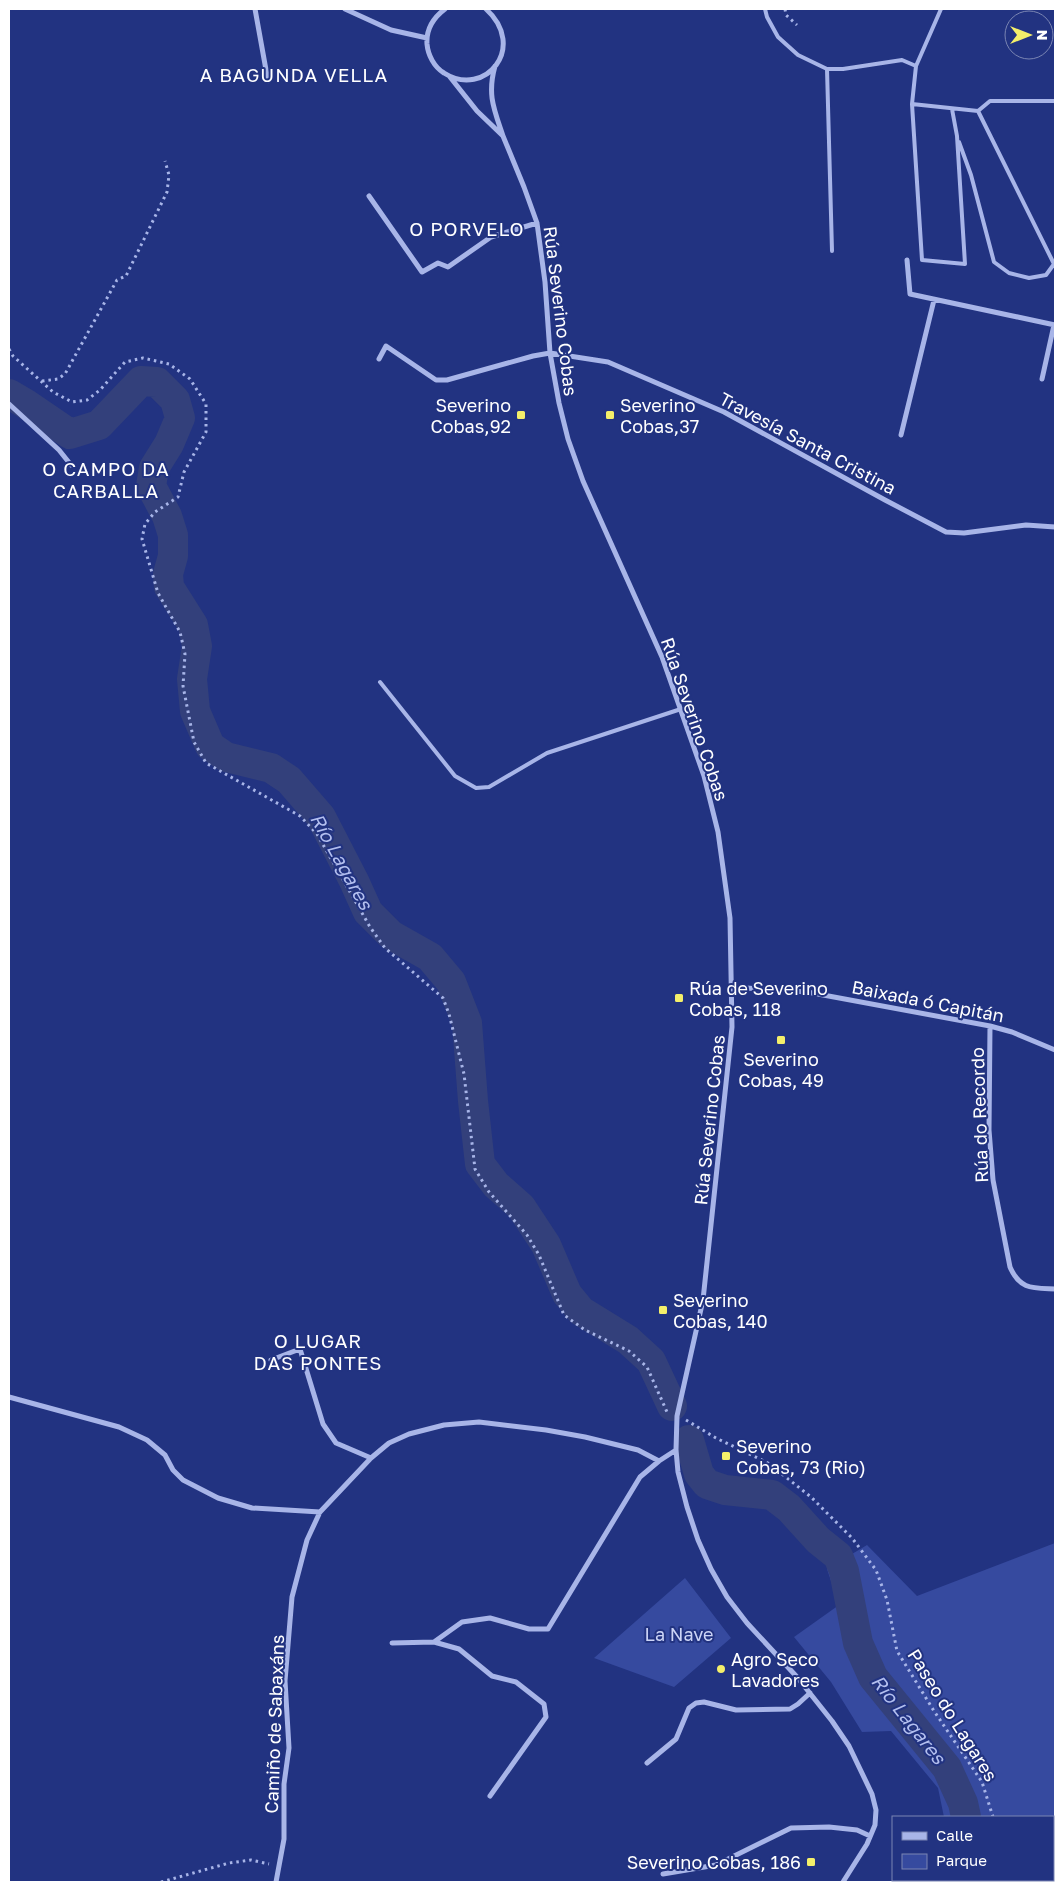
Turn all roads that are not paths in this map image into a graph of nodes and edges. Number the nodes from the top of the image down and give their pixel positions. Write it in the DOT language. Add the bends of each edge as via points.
graph roads {
  1 [pos="255,9"];
  2 [pos="345,9"];
  3 [pos="441,9"];
  4 [pos="445,9"];
  5 [pos="486,9"];
  6 [pos="765,9"];
  7 [pos="941,9"];
  8 [pos="438,14"];
  9 [pos="427,38"];
  10 [pos="495,66"];
  11 [pos="916,66"];
  12 [pos="827,69"];
  13 [pos="450,77"];
  14 [pos="268,81"];
  15 [pos="1055,101"];
  16 [pos="912,104"];
  17 [pos="952,109"];
  18 [pos="978,111"];
  19 [pos="503,136"];
  20 [pos="957,136"];
  21 [pos="368,196"];
  22 [pos="537,223"];
  23 [pos="832,251"];
  24 [pos="907,260"];
  25 [pos="1055,265"];
  26 [pos="934,300"];
  27 [pos="1055,325"];
  28 [pos="550,353"];
  29 [pos="379,359"];
  30 [pos="1042,379"];
  31 [pos="9,404"];
  32 [pos="901,435"];
  33 [pos="71,465"];
  34 [pos="1055,527"];
  35 [pos="380,682"];
  36 [pos="681,709"];
  37 [pos="732,987"];
  38 [pos="990,1026"];
  39 [pos="1055,1050"];
  40 [pos="1055,1289"];
  41 [pos="271,1360"];
  42 [pos="9,1397"];
  43 [pos="676,1450"];
  44 [pos="371,1458"];
  45 [pos="659,1461"];
  46 [pos="320,1512"];
  47 [pos="434,1642"];
  48 [pos="392,1643"];
  49 [pos="810,1693"];
  50 [pos="647,1763"];
  51 [pos="490,1796"];
  52 [pos="870,1836"];
  53 [pos="663,1874"];
  54 [pos="276,1882"];
  55 [pos="843,1882"];
  1 -- 14 [label="street"];
  2 -- 9 [label="street" via="391,30"];
  3 -- 8 [label="street"];
  4 -- 8 [label="street"];
  5 -- 10 [label="street" via="496,17 502,29 502,55"];
  6 -- 12 [label="lane" via="778,37 798,55"];
  7 -- 11 [label="lane"];
  8 -- 9 [label="street" via="430,25"];
  9 -- 13 [label="street, Rúa Severino Cobas" via="432,61"];
  10 -- 13 [label="street" via="474,79"];
  10 -- 19 [label="street" via="490,83 492,102"];
  11 -- 12 [label="lane" via="902,60"];
  11 -- 16 [label="lane"];
  12 -- 23 [label="lane"];
  13 -- 19 [label="street, Rúa Severino Cobas" via="477,111"];
  15 -- 18 [label="lane" via="990,101"];
  16 -- 17 [label="lane"];
  16 -- 20 [label="lane" via="922,260 965,264"];
  17 -- 18 [label="lane"];
  17 -- 20 [label="lane"];
  18 -- 25 [label="lane"];
  19 -- 22 [label="street, Rúa Severino Cobas"];
  20 -- 25 [label="lane" via="994,262 1009,273 1029,278 1046,274"];
  21 -- 22 [label="street" via="422,272 438,263 448,267 491,237"];
  22 -- 28 [label="street, Rúa Severino Cobas" via="546,282"];
  24 -- 26 [label="street" via="910,294"];
  26 -- 27 [label="street"];
  26 -- 32 [label="street"];
  27 -- 30 [label="street"];
  28 -- 29 [label="street" via="447,380 436,380 386,346"];
  28 -- 34 [label="street, Travesía Santa Cristina" via="608,362 724,412 946,532 964,533 1026,525"];
  28 -- 36 [label="street, Rúa Severino Cobas" via="568,439 583,481"];
  31 -- 33 [label="street" via="60,450"];
  35 -- 36 [label="lane" via="455,776 476,788 489,787 547,753"];
  36 -- 37 [label="street, Rúa Severino Cobas" via="704,776 718,832 730,918"];
  37 -- 38 [label="street, Baixada ó Capitán" via="807,992"];
  37 -- 43 [label="street, Rúa Severino Cobas" via="732,1027 703,1300 677,1416"];
  38 -- 39 [label="street, Baixada ó Capitán"];
  38 -- 40 [label="street, Rúa do Recordo" via="989,1130 993,1180 1010,1267 1022,1285"];
  41 -- 44 [label="street" via="300,1349 323,1424 336,1443"];
  42 -- 46 [label="street" via="119,1427 147,1440 165,1455 183,1480 218,1498 252,1508"];
  43 -- 45 [label="street"];
  43 -- 49 [label="street, Rúa Severino Cobas" via="687,1507 711,1569 747,1623"];
  44 -- 45 [label="street, Camiño de Sabaxáns" via="389,1443 409,1434 444,1425 479,1422 585,1437 638,1450"];
  44 -- 46 [label="street, Camiño de Sabaxáns"];
  45 -- 47 [label="street" via="640,1477 548,1629 529,1629 490,1618 462,1622"];
  46 -- 54 [label="street, Camiño de Sabaxáns" via="306,1540 292,1597 285,1681 289,1748 284,1784 284,1840"];
  47 -- 48 [label="street"];
  47 -- 51 [label="street" via="459,1649 492,1676 516,1682 544,1704 546,1717"];
  49 -- 50 [label="street" via="790,1709 736,1710 696,1703 689,1708 676,1739"];
  49 -- 52 [label="street, Rúa Severino Cobas" via="849,1746 872,1794 876,1810"];
  52 -- 53 [label="street" via="857,1830 829,1827 791,1828 716,1865"];
  52 -- 55 [label="street, Rúa Severino Cobas"];
}
